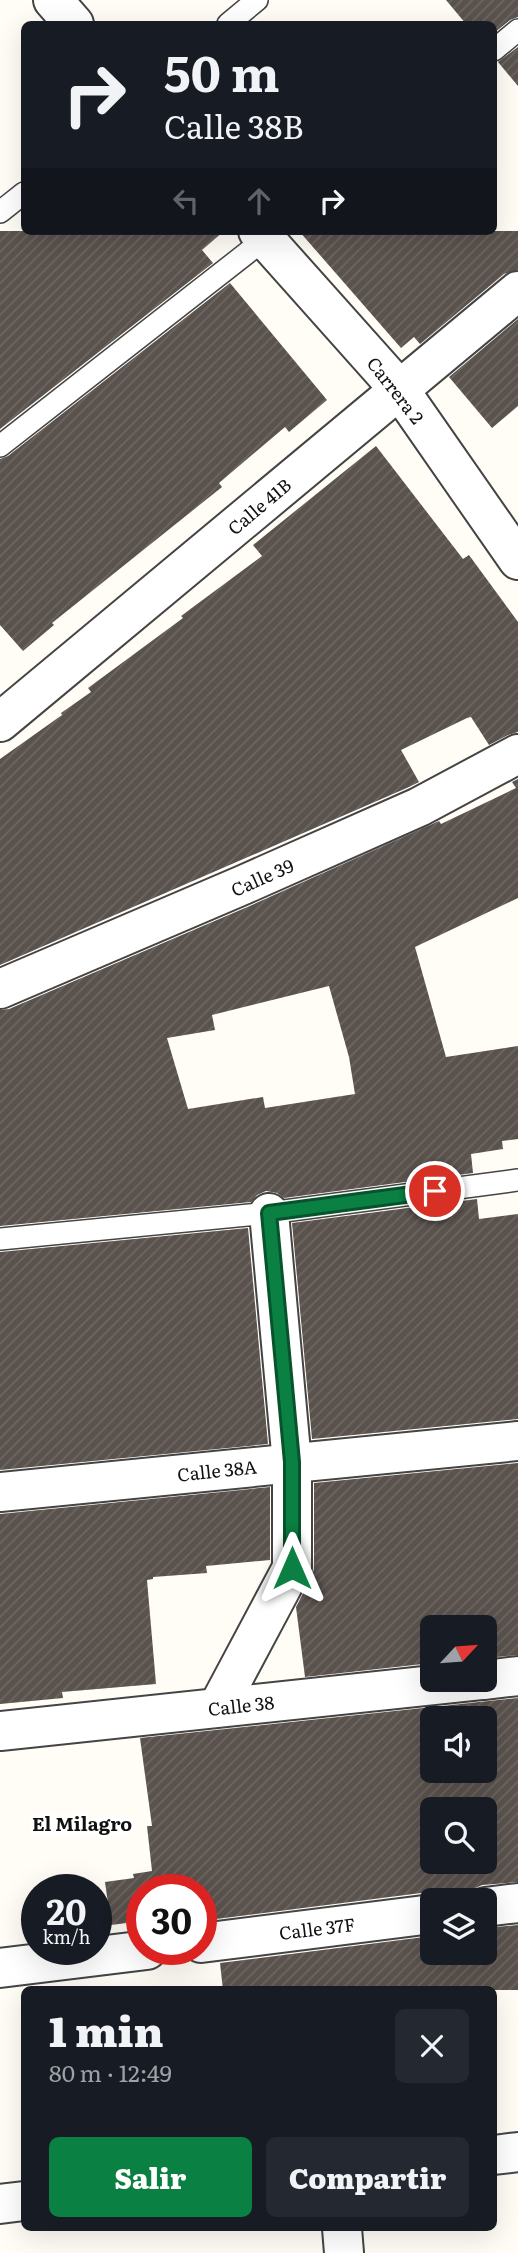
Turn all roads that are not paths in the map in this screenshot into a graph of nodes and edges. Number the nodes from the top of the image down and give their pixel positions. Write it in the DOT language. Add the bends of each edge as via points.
graph roads {
  1 [pos="53,0"];
  2 [pos="257,0"];
  3 [pos="72,21"];
  4 [pos="232,21"];
  5 [pos="518,30"];
  6 [pos="497,48"];
  7 [pos="21,195"];
  8 [pos="0,212"];
  9 [pos="265,235"];
  10 [pos="267,235"];
  11 [pos="518,291"];
  12 [pos="399,389"];
  13 [pos="0,446"];
  14 [pos="518,560"];
  15 [pos="0,722"];
  16 [pos="518,754"];
  17 [pos="0,989"];
  18 [pos="518,1180"];
  19 [pos="269,1213"];
  20 [pos="0,1240"];
  21 [pos="518,1441"];
  22 [pos="292,1462"];
  23 [pos="0,1492"];
  24 [pos="518,1676"];
  25 [pos="497,1678"];
  26 [pos="420,1686"];
  27 [pos="218,1707"];
  28 [pos="0,1731"];
  29 [pos="518,1903"];
  30 [pos="497,1906"];
  31 [pos="420,1916"];
  32 [pos="217,1941"];
  33 [pos="126,1953"];
  34 [pos="0,1968"];
  35 [pos="518,2152"];
  36 [pos="497,2155"];
  37 [pos="21,2202"];
  38 [pos="0,2204"];
  39 [pos="342,2231"];
  40 [pos="344,2253"];
  1 -- 3 [label="street"];
  2 -- 4 [label="lane"];
  5 -- 6 [label="lane"];
  7 -- 8 [label="lane"];
  9 -- 13 [label="lane"];
  10 -- 12 [label="street, Carrera 2"];
  11 -- 12 [label="street, Calle 41B"];
  12 -- 14 [label="street, Carrera 2"];
  12 -- 15 [label="street, Calle 41B"];
  16 -- 17 [label="street, Calle 39" via="419,807"];
  18 -- 19 [label="lane"];
  19 -- 20 [label="lane"];
  19 -- 22 [label="street"];
  21 -- 22 [label="street, Calle 38A"];
  22 -- 23 [label="street, Calle 38A"];
  22 -- 27 [label="street" via="292,1568"];
  24 -- 25 [label="street, Calle 38"];
  26 -- 27 [label="street, Calle 38"];
  27 -- 28 [label="street, Calle 38"];
  29 -- 30 [label="street"];
  31 -- 32 [label="street, Calle 37F"];
  33 -- 34 [label="street"];
  35 -- 36 [label="street"];
  37 -- 38 [label="street"];
  39 -- 40 [label="street"];
}
